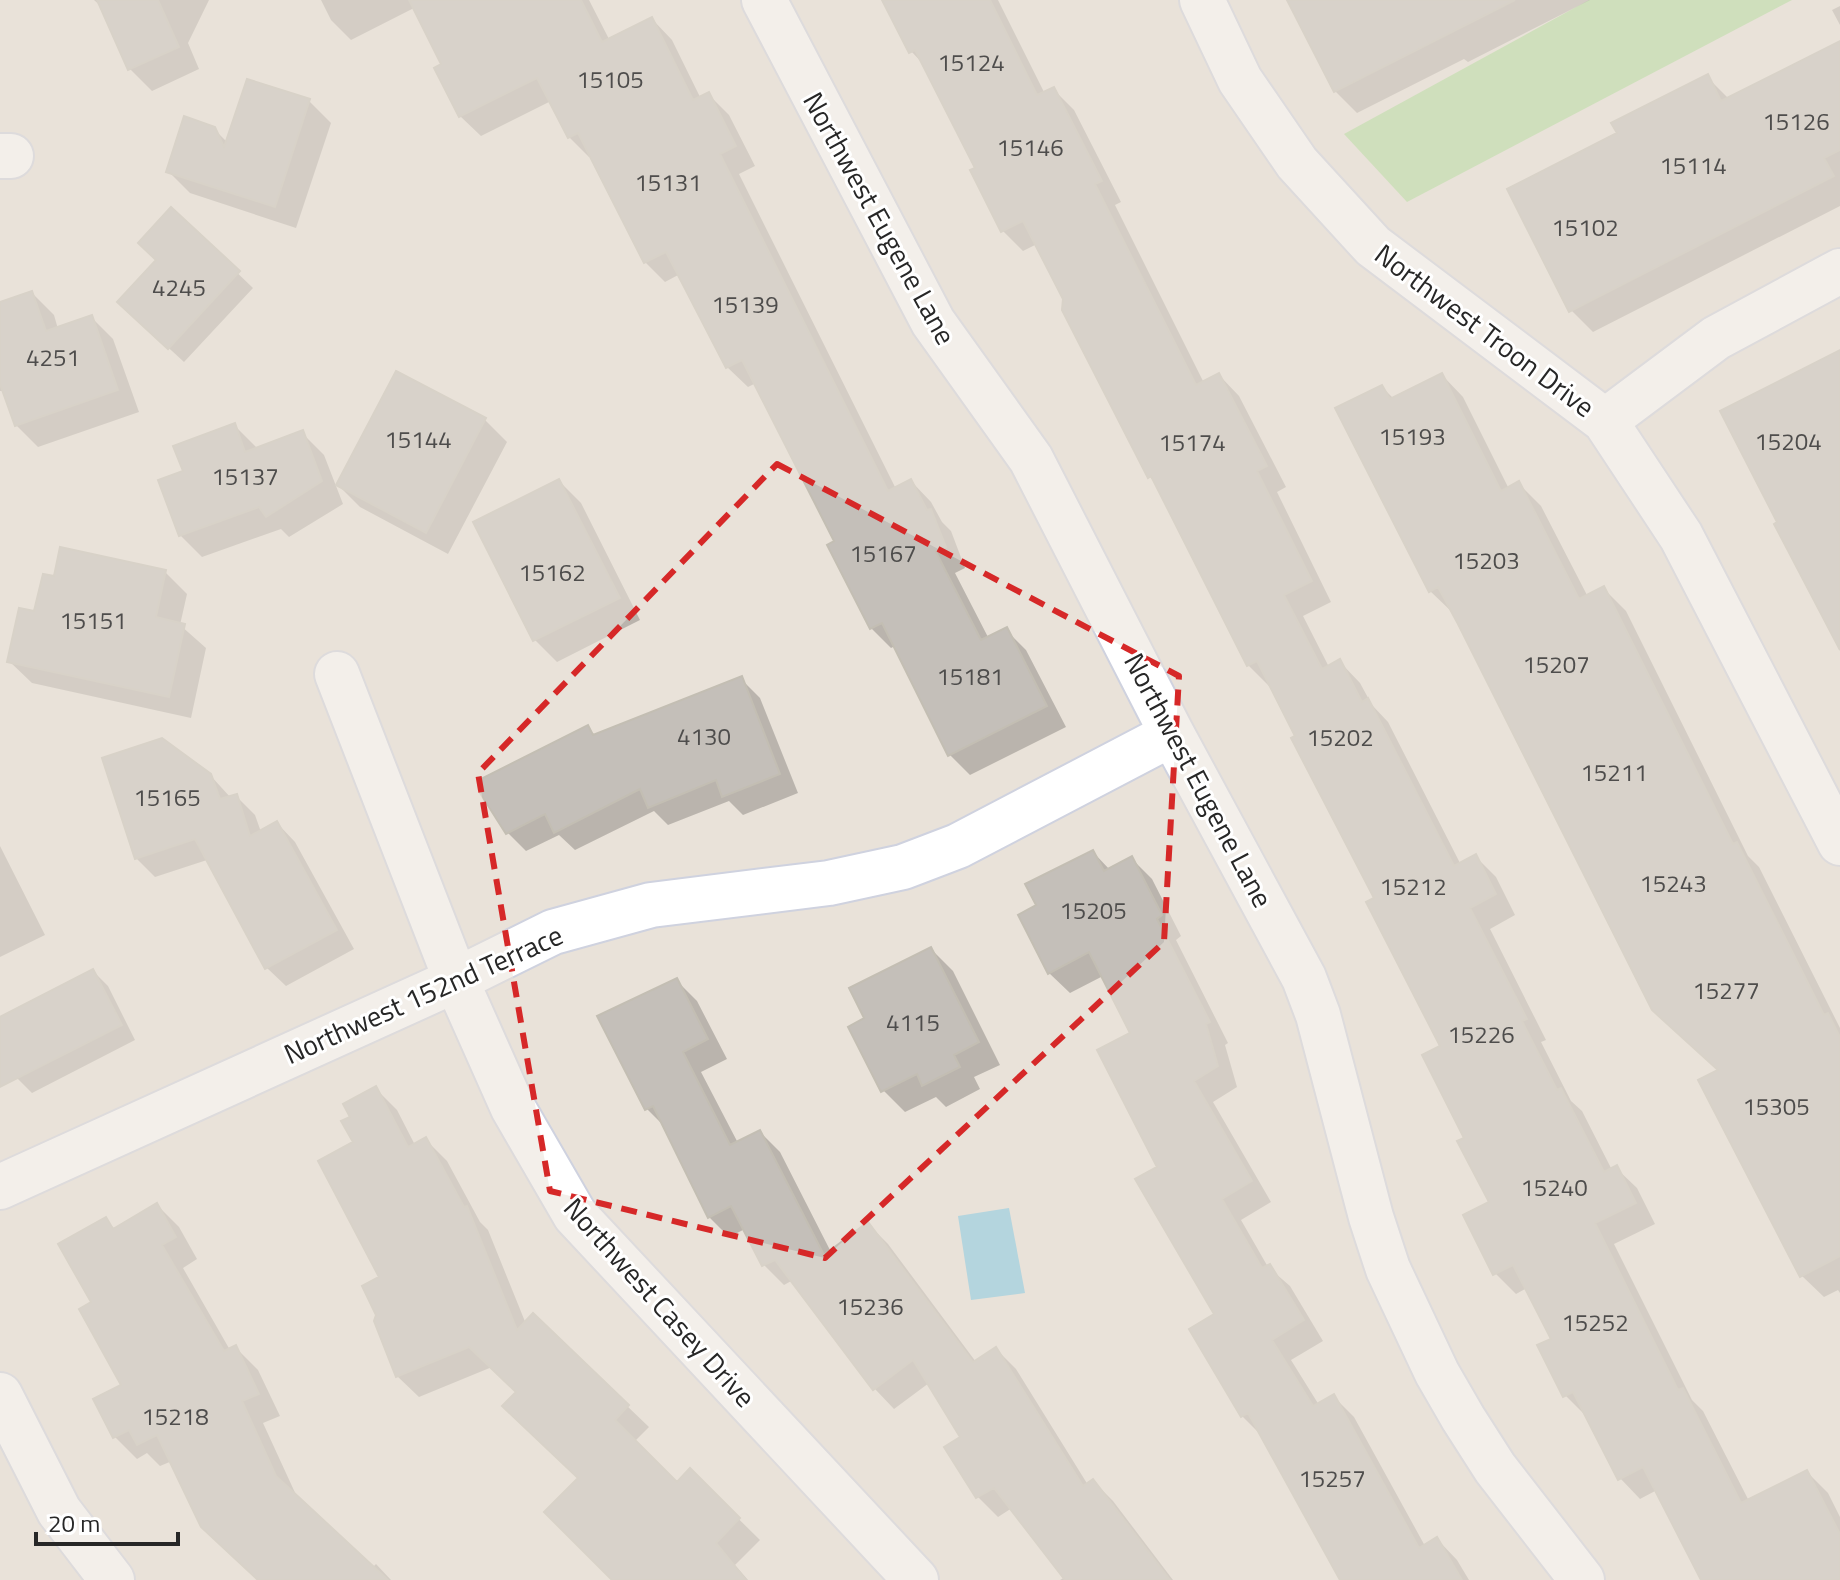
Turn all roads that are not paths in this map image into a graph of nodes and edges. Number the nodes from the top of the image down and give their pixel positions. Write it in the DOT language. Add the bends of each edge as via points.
graph roads {
  1 [pos="764,0"];
  2 [pos="1202,0"];
  3 [pos="1840,271"];
  4 [pos="1605,421"];
  5 [pos="337,674"];
  6 [pos="1172,734"];
  7 [pos="1840,843"];
  8 [pos="456,980"];
  9 [pos="0,1187"];
  10 [pos="0,1395"];
  11 [pos="112,1580"];
  12 [pos="916,1580"];
  13 [pos="1582,1580"];
  1 -- 6 [label="street, Northwest Eugene Lane" via="933,322 1031,459"];
  2 -- 4 [label="street, Northwest Troon Drive" via="1248,92 1297,163 1373,246"];
  3 -- 4 [label="street" via="1716,338"];
  4 -- 7 [label="street, Northwest Troon Drive" via="1681,536"];
  5 -- 8 [label="street, Northwest Casey Drive"];
  6 -- 8 [label="street, Northwest 152nd Terrace" via="958,846 903,867 829,883 651,905 553,932"];
  6 -- 13 [label="street, Northwest Eugene Lane" via="1304,978 1388,1269 1437,1373 1495,1468"];
  8 -- 9 [label="street, Northwest 152nd Terrace"];
  8 -- 12 [label="street, Northwest Casey Drive" via="513,1108 575,1215"];
  10 -- 11 [label="street" via="59,1511"];
}
